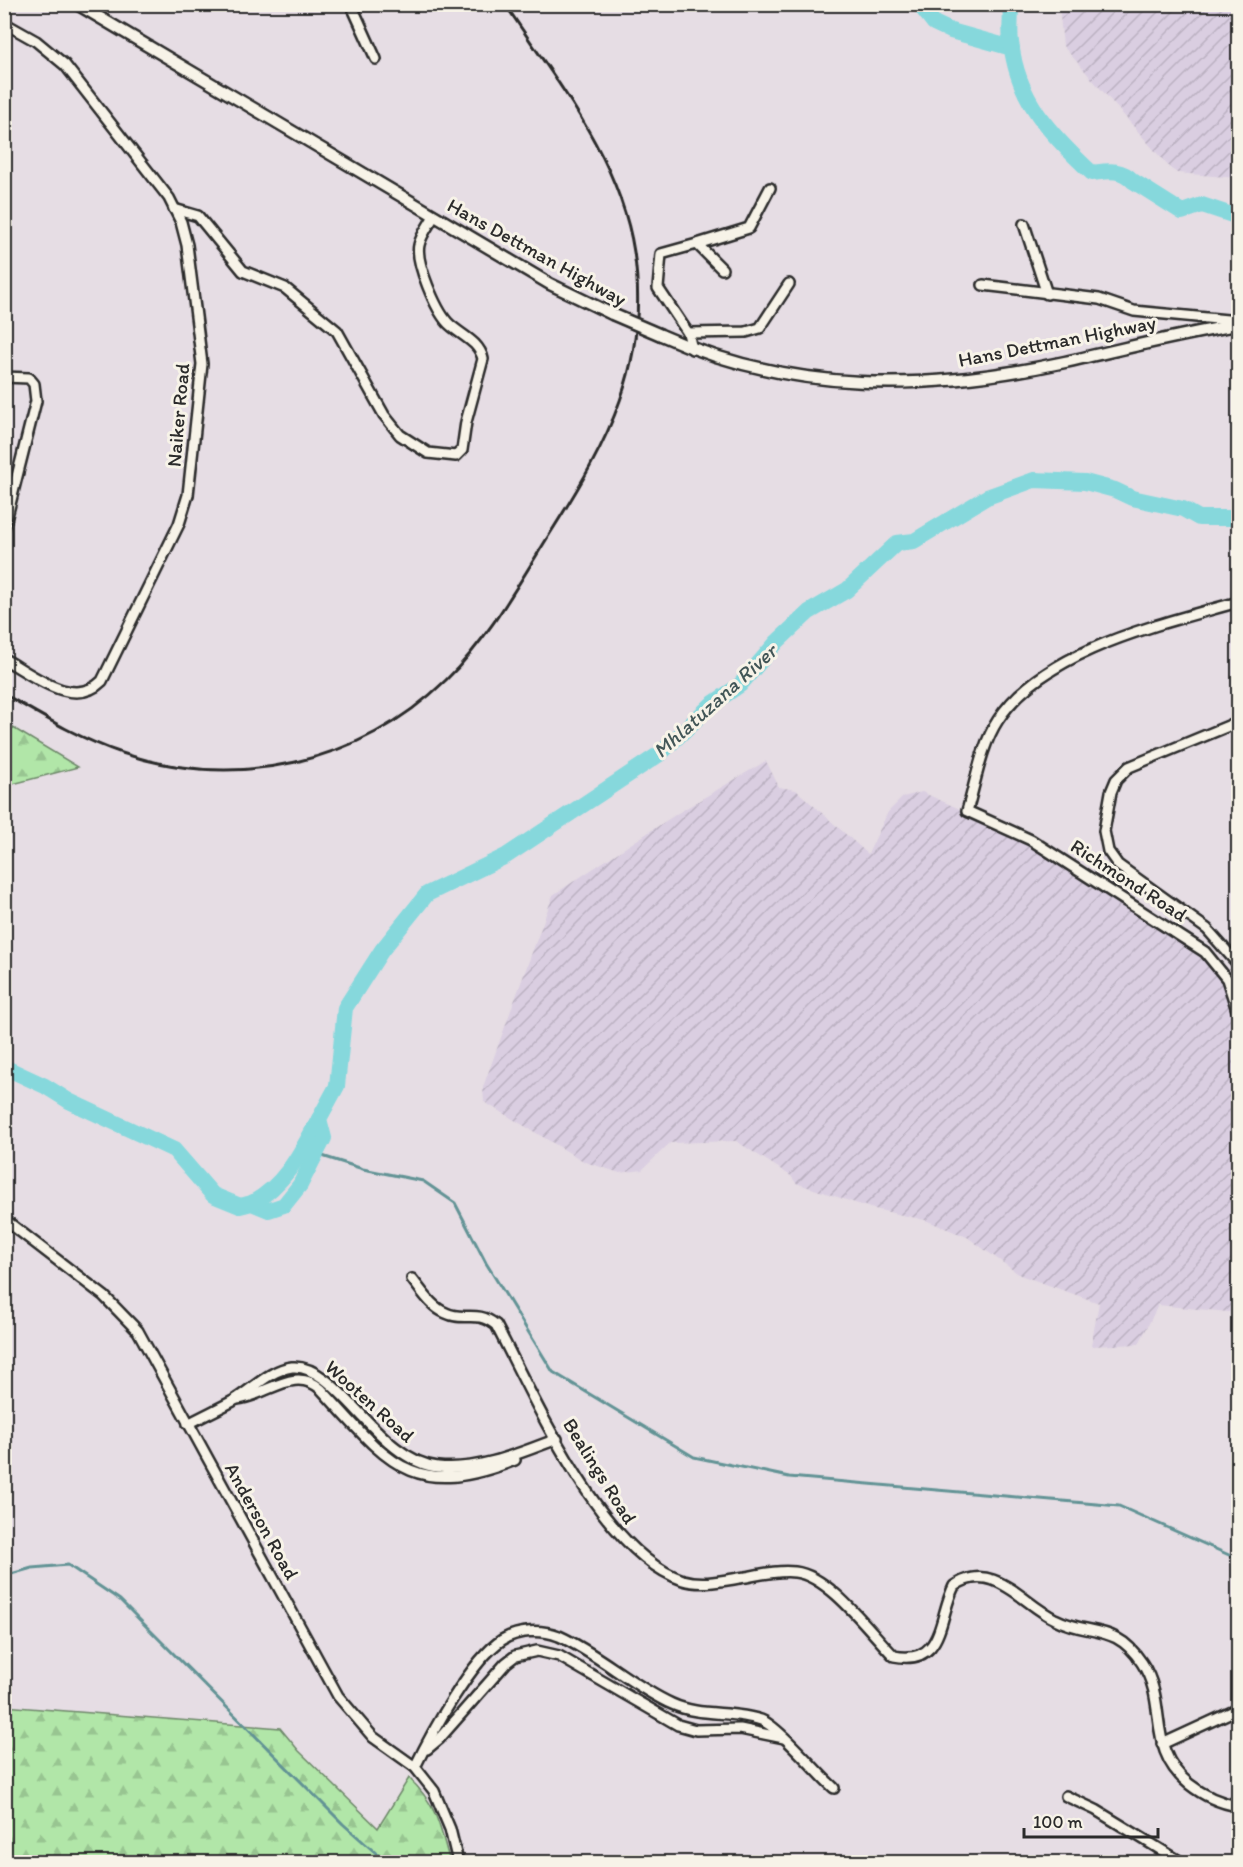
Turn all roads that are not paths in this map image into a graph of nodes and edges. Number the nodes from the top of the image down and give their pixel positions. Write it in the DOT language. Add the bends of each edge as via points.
graph roads {
  1 [pos="77,4"];
  2 [pos="351,4"];
  3 [pos="4,23"];
  4 [pos="376,59"];
  5 [pos="771,188"];
  6 [pos="174,209"];
  7 [pos="434,216"];
  8 [pos="1024,224"];
  9 [pos="697,244"];
  10 [pos="722,269"];
  11 [pos="789,284"];
  12 [pos="984,285"];
  13 [pos="1047,294"];
  14 [pos="1239,321"];
  15 [pos="1239,325"];
  16 [pos="688,333"];
  17 [pos="692,349"];
  18 [pos="4,377"];
  19 [pos="4,528"];
  20 [pos="1238,603"];
  21 [pos="4,659"];
  22 [pos="1239,722"];
  23 [pos="1239,963"];
  24 [pos="1239,1013"];
  25 [pos="4,1219"];
  26 [pos="412,1279"];
  27 [pos="189,1424"];
  28 [pos="558,1441"];
  29 [pos="1239,1708"];
  30 [pos="784,1738"];
  31 [pos="1162,1744"];
  32 [pos="422,1752"];
  33 [pos="415,1767"];
  34 [pos="834,1788"];
  35 [pos="1066,1796"];
  36 [pos="1239,1806"];
  37 [pos="458,1863"];
  38 [pos="1181,1863"];
  1 -- 7 [label="street, Hans Dettman Highway"];
  2 -- 4 [label="street"];
  3 -- 6 [label="street, Naiker Road" via="36,41 64,65"];
  5 -- 9 [label="street" via="749,228"];
  6 -- 7 [label="street" via="198,216 243,271 285,288 337,331 384,416 400,435 429,453 456,456 462,450 483,358 476,344 447,322 421,267 419,242"];
  6 -- 21 [label="street, Naiker Road" via="182,222 187,245 202,364 185,511 96,688 70,693"];
  7 -- 17 [label="street, Hans Dettman Highway, bridge" via="550,284"];
  8 -- 13 [label="street"];
  9 -- 10 [label="street"];
  9 -- 16 [label="street" via="661,254 658,288"];
  11 -- 16 [label="street" via="760,328 746,332"];
  12 -- 13 [label="street"];
  13 -- 14 [label="street" via="1099,300 1134,311"];
  15 -- 17 [label="street, Hans Dettman Highway" via="1028,369 920,383 815,380 731,362"];
  16 -- 17 [label="street"];
  18 -- 19 [label="street" via="29,378 34,384 36,401"];
  20 -- 24 [label="street, Richmond Road" via="1111,639 1019,694 989,736 967,811 1031,840 1205,952 1227,979"];
  22 -- 23 [label="street" via="1122,772 1110,792 1104,831 1108,850 1118,865 1207,929"];
  25 -- 27 [label="street, Anderson Road" via="127,1318 148,1347"];
  26 -- 28 [label="street, Bealings Road" via="448,1315 484,1316 496,1325"];
  27 -- 28 [label="street, Wooten Road" via="235,1400 260,1394 288,1380 307,1380 321,1389 394,1464 417,1475 460,1477"];
  27 -- 33 [label="street, Anderson Road" via="338,1696 373,1737"];
  28 -- 31 [label="street, Bealings Road" via="613,1530 648,1562 683,1580 698,1583 776,1572 805,1575 827,1588 894,1656 912,1658 928,1651 938,1636 954,1587 970,1578 993,1580 1056,1620 1104,1631 1126,1645 1143,1664 1155,1697"];
  29 -- 31 [label="street"];
  30 -- 32 [label="street" via="740,1729 696,1730 678,1725 572,1662 537,1651 515,1656 506,1663 439,1739"];
  30 -- 32 [label="street" via="761,1720 674,1705 557,1636 530,1631 512,1635 491,1650"];
  30 -- 34 [label="street"];
  31 -- 36 [label="street, Bealings Road" via="1170,1765 1191,1786 1214,1799"];
  32 -- 33 [label="street"];
  33 -- 37 [label="street, Anderson Road" via="441,1803"];
  35 -- 38 [label="street" via="1096,1810"];
}
